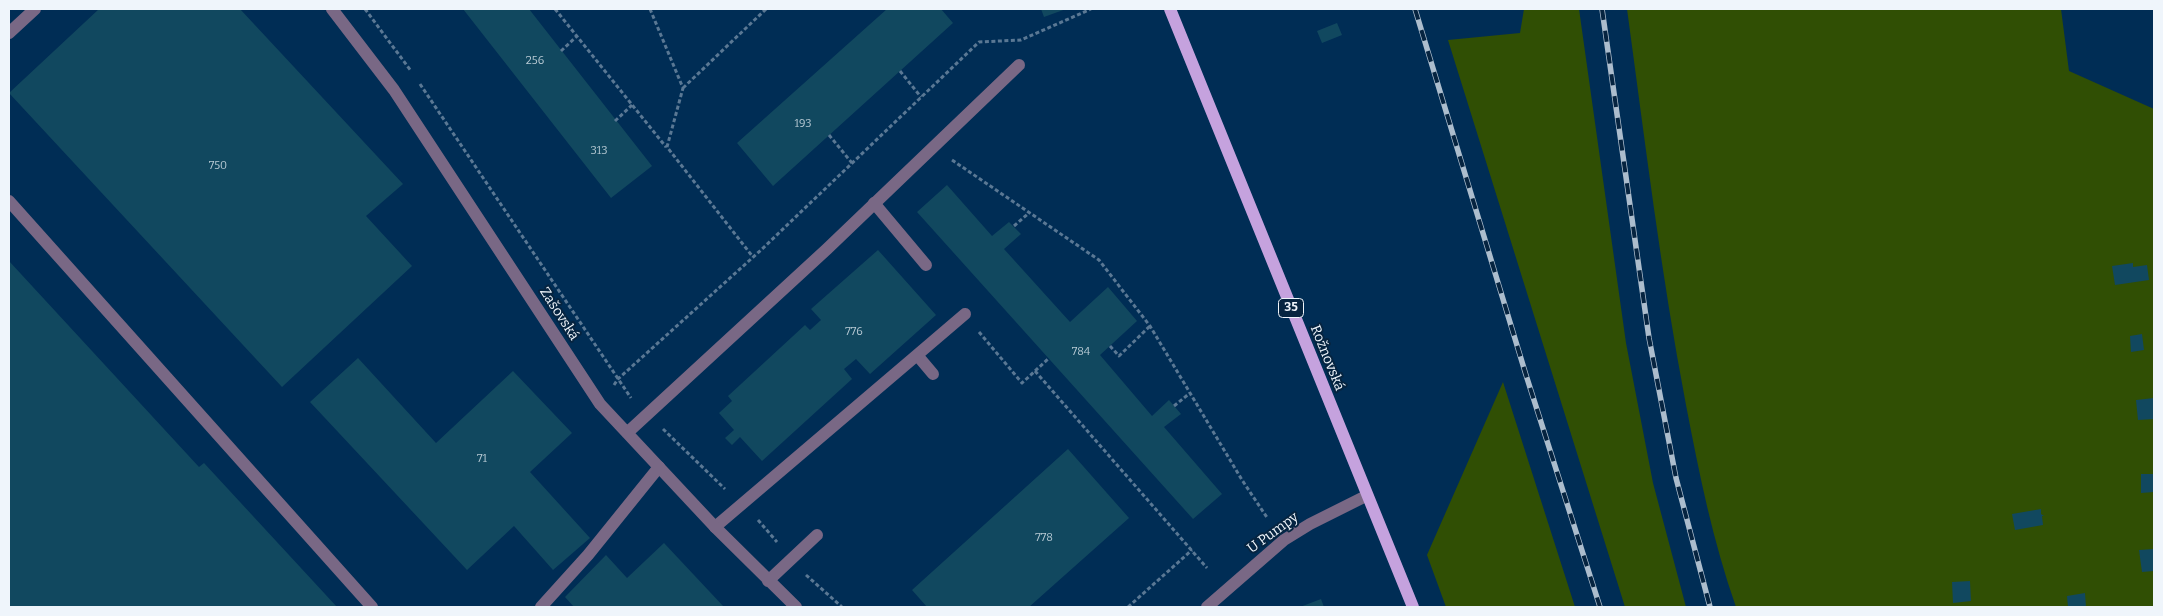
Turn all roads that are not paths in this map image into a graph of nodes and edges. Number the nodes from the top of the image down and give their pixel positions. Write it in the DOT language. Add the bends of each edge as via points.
graph roads {
  1 [pos="35,9"];
  2 [pos="332,9"];
  3 [pos="1170,9"];
  4 [pos="9,33"];
  5 [pos="1018,64"];
  6 [pos="9,201"];
  7 [pos="874,203"];
  8 [pos="926,265"];
  9 [pos="965,314"];
  10 [pos="917,355"];
  11 [pos="933,374"];
  12 [pos="627,433"];
  13 [pos="659,468"];
  14 [pos="1366,496"];
  15 [pos="716,527"];
  16 [pos="817,535"];
  17 [pos="768,581"];
  18 [pos="372,607"];
  19 [pos="541,607"];
  20 [pos="796,607"];
  21 [pos="1207,607"];
  22 [pos="1413,607"];
  1 -- 4 [label="street"];
  2 -- 12 [label="street, Zašovská" via="394,90 600,404"];
  3 -- 14 [label="main road, Rožnovská / 35"];
  5 -- 7 [label="street"];
  6 -- 18 [label="street"];
  7 -- 8 [label="street"];
  7 -- 12 [label="street"];
  9 -- 10 [label="street"];
  10 -- 11 [label="street"];
  10 -- 15 [label="street"];
  12 -- 13 [label="street, Zašovská"];
  13 -- 15 [label="street, Zašovská"];
  13 -- 19 [label="street"];
  14 -- 21 [label="street, U Pumpy" via="1284,540"];
  14 -- 22 [label="main road, Rožnovská / 35"];
  15 -- 17 [label="street, Zašovská"];
  16 -- 17 [label="street"];
  17 -- 20 [label="street, Zašovská"];
}
